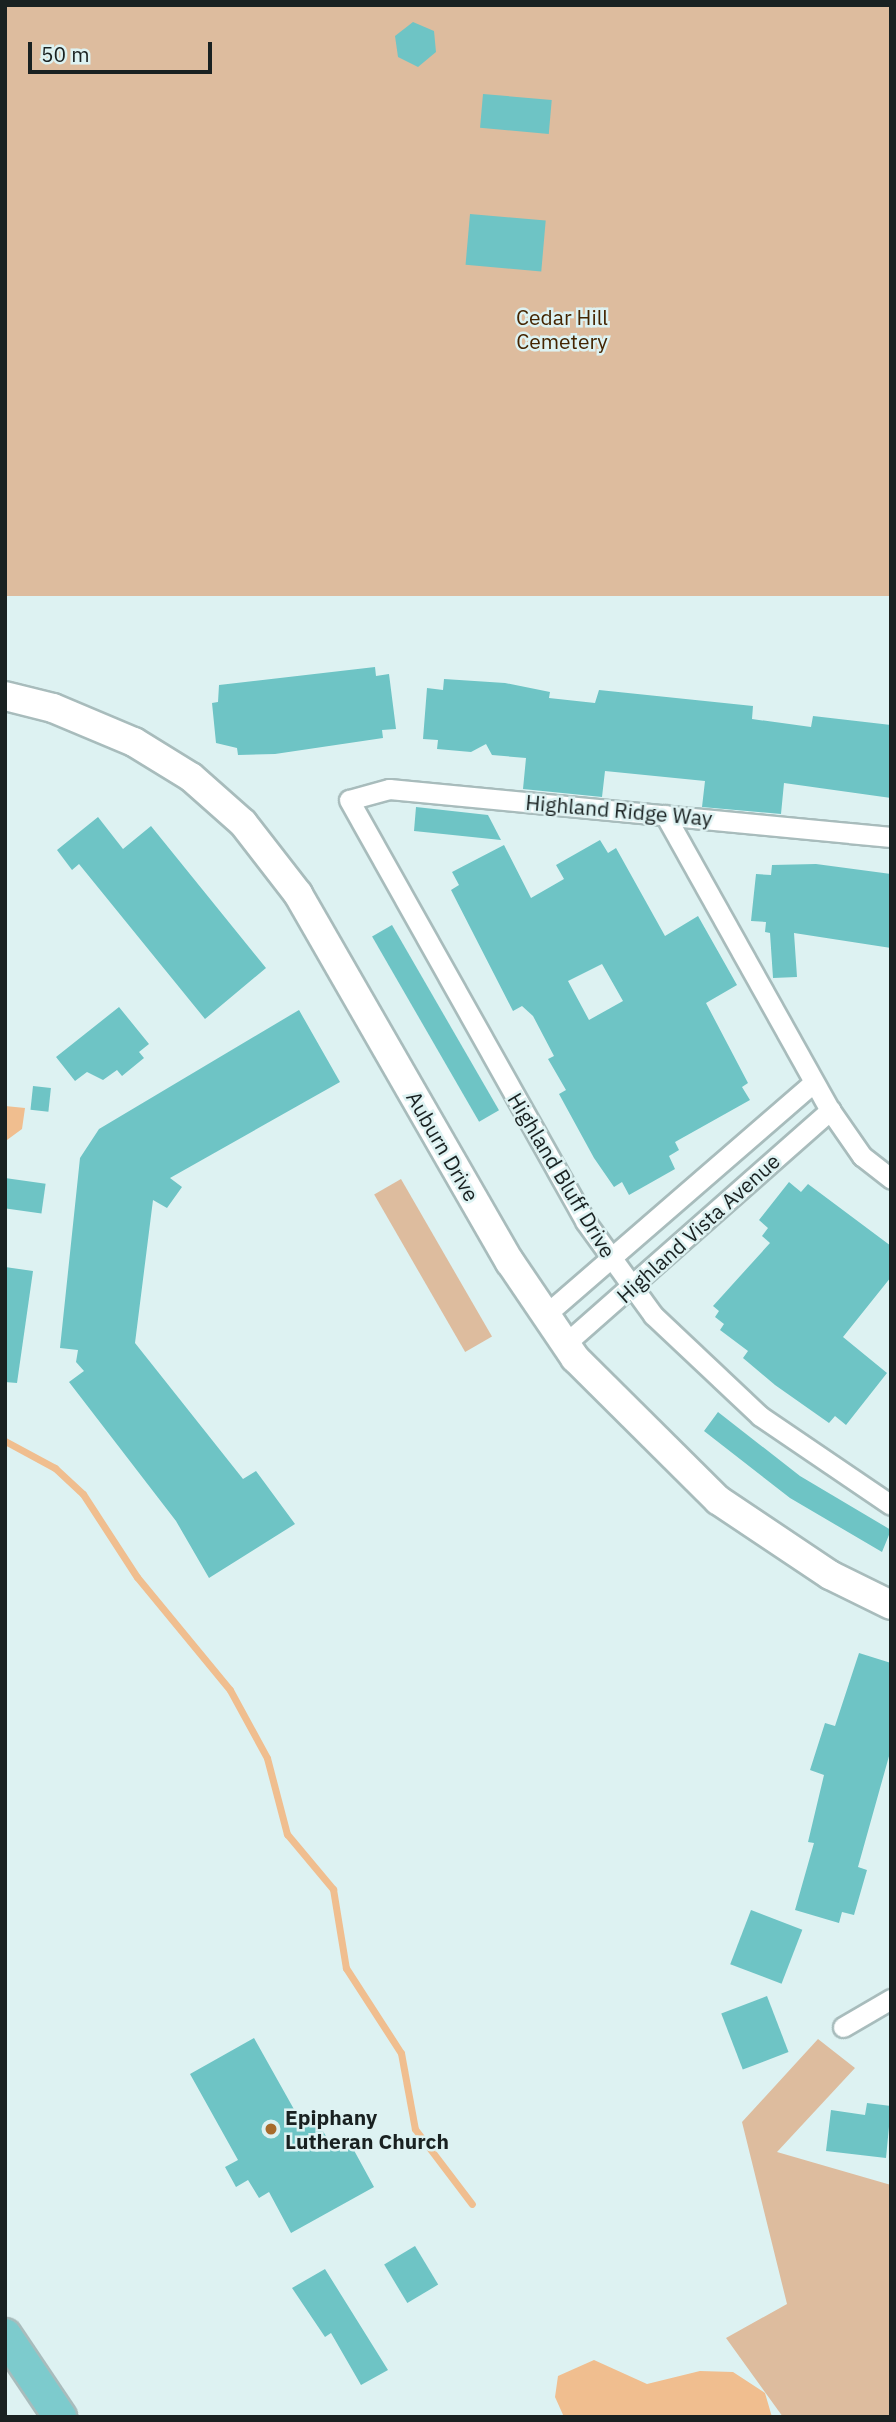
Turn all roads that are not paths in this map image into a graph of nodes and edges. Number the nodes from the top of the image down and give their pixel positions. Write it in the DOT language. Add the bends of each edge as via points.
graph roads {
  1 [pos="5,696"];
  2 [pos="349,800"];
  3 [pos="666,815"];
  4 [pos="891,837"];
  5 [pos="813,1083"];
  6 [pos="830,1110"];
  7 [pos="891,1179"];
  8 [pos="611,1259"];
  9 [pos="632,1287"];
  10 [pos="544,1316"];
  11 [pos="565,1344"];
  12 [pos="891,1505"];
  13 [pos="891,1605"];
  14 [pos="891,2000"];
  15 [pos="843,2027"];
  16 [pos="5,2335"];
  17 [pos="60,2417"];
  1 -- 10 [label="street, Auburn Drive" via="71,714 164,759 218,799 263,844 332,949"];
  2 -- 3 [label="street, Highland Ridge Way" via="389,789"];
  2 -- 8 [label="street, Highland Bluff Drive"];
  3 -- 4 [label="street, Highland Ridge Way"];
  3 -- 5 [label="street"];
  5 -- 6 [label="street"];
  5 -- 8 [label="street, Highland Vista Avenue"];
  6 -- 7 [label="street" via="862,1156"];
  6 -- 9 [label="street, Highland Vista Avenue"];
  8 -- 9 [label="street, Highland Bluff Drive"];
  8 -- 10 [label="street, Highland Vista Avenue"];
  9 -- 11 [label="street, Highland Vista Avenue"];
  9 -- 12 [label="street, Highland Bluff Drive" via="726,1389 797,1446"];
  10 -- 11 [label="street, Auburn Drive"];
  11 -- 13 [label="street, Auburn Drive" via="664,1452 718,1500 830,1575"];
  14 -- 15 [label="street"];
  16 -- 17 [label="main road"];
}
